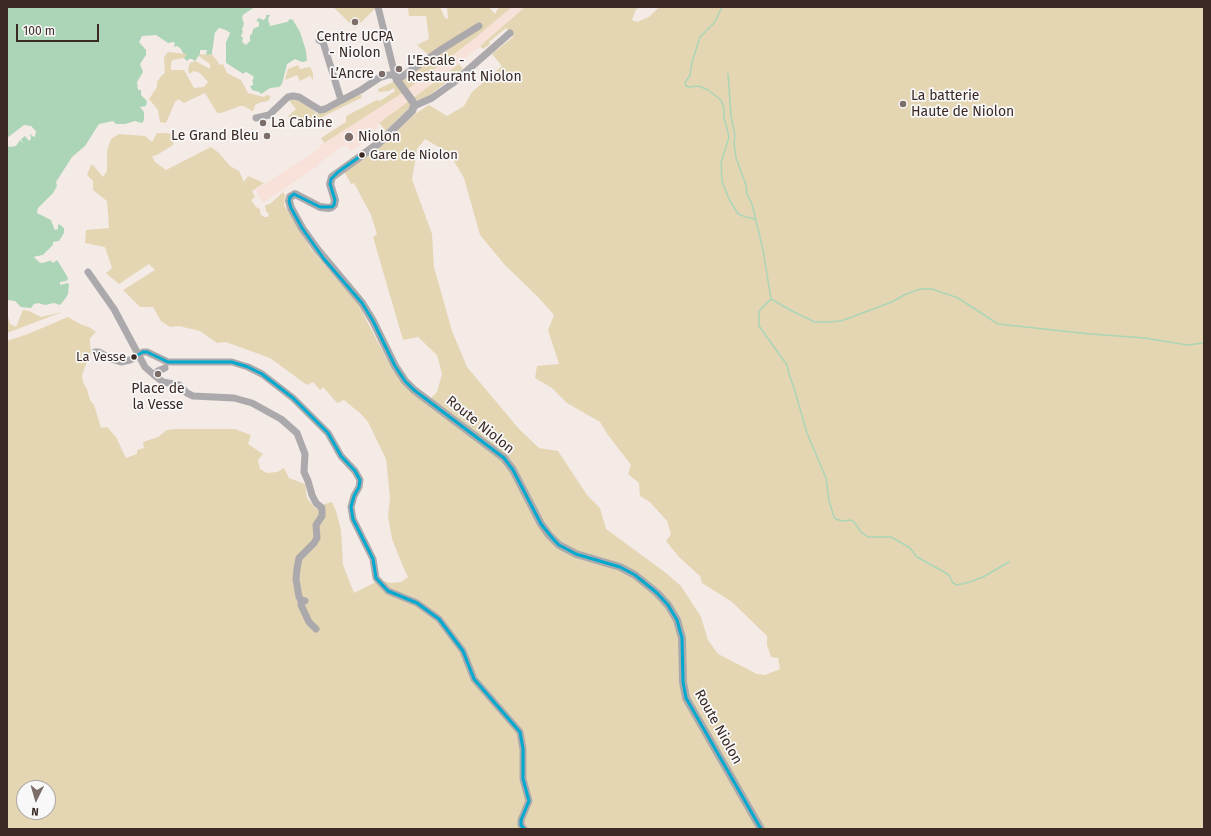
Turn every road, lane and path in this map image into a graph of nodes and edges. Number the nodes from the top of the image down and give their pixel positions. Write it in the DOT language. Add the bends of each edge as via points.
graph roads {
  1 [pos="378,7"];
  2 [pos="479,26"];
  3 [pos="510,33"];
  4 [pos="319,40"];
  5 [pos="396,78"];
  6 [pos="341,100"];
  7 [pos="414,106"];
  8 [pos="256,118"];
  9 [pos="88,272"];
  10 [pos="95,352"];
  11 [pos="139,354"];
  12 [pos="165,368"];
  13 [pos="154,375"];
  14 [pos="316,629"];
  15 [pos="469,678"];
  16 [pos="476,682"];
  17 [pos="524,829"];
  18 [pos="761,829"];
  1 -- 5 [label="street"];
  2 -- 5 [label="street"];
  3 -- 7 [label="street" via="453,83 432,98"];
  4 -- 6 [label="street" via="323,42"];
  5 -- 6 [label="street" via="388,75 379,78"];
  5 -- 7 [label="street"];
  6 -- 8 [label="street" via="320,110 299,97 291,96 269,115"];
  7 -- 18 [label="street, Route Niolon" via="379,143 332,177 330,184 335,200 332,207 320,207 295,194 290,197 291,208 316,249 362,303 402,377 414,390 504,458 549,535 559,545 576,554 620,567 635,575 668,606 677,620 682,638 686,698"];
  9 -- 11 [label="street" via="114,309"];
  10 -- 11 [label="street" via="120,362 130,360"];
  11 -- 13 [label="street" via="145,367"];
  11 -- 16 [label="street" via="147,352 168,362 232,362 262,374 294,398 328,434 360,480 351,507 353,519 374,559 376,578 388,591 413,600 439,619 463,651"];
  12 -- 13 [label="street"];
  13 -- 14 [label="street" via="163,382 179,385 193,396 234,398 252,403 281,419 297,434 305,454 304,472 312,496 322,508 322,516 316,525 317,538 299,558 296,578 303,601 301,605"];
  15 -- 16 [label="street"];
  16 -- 17 [label="street" via="522,736 523,779 529,800 521,820"];
}
